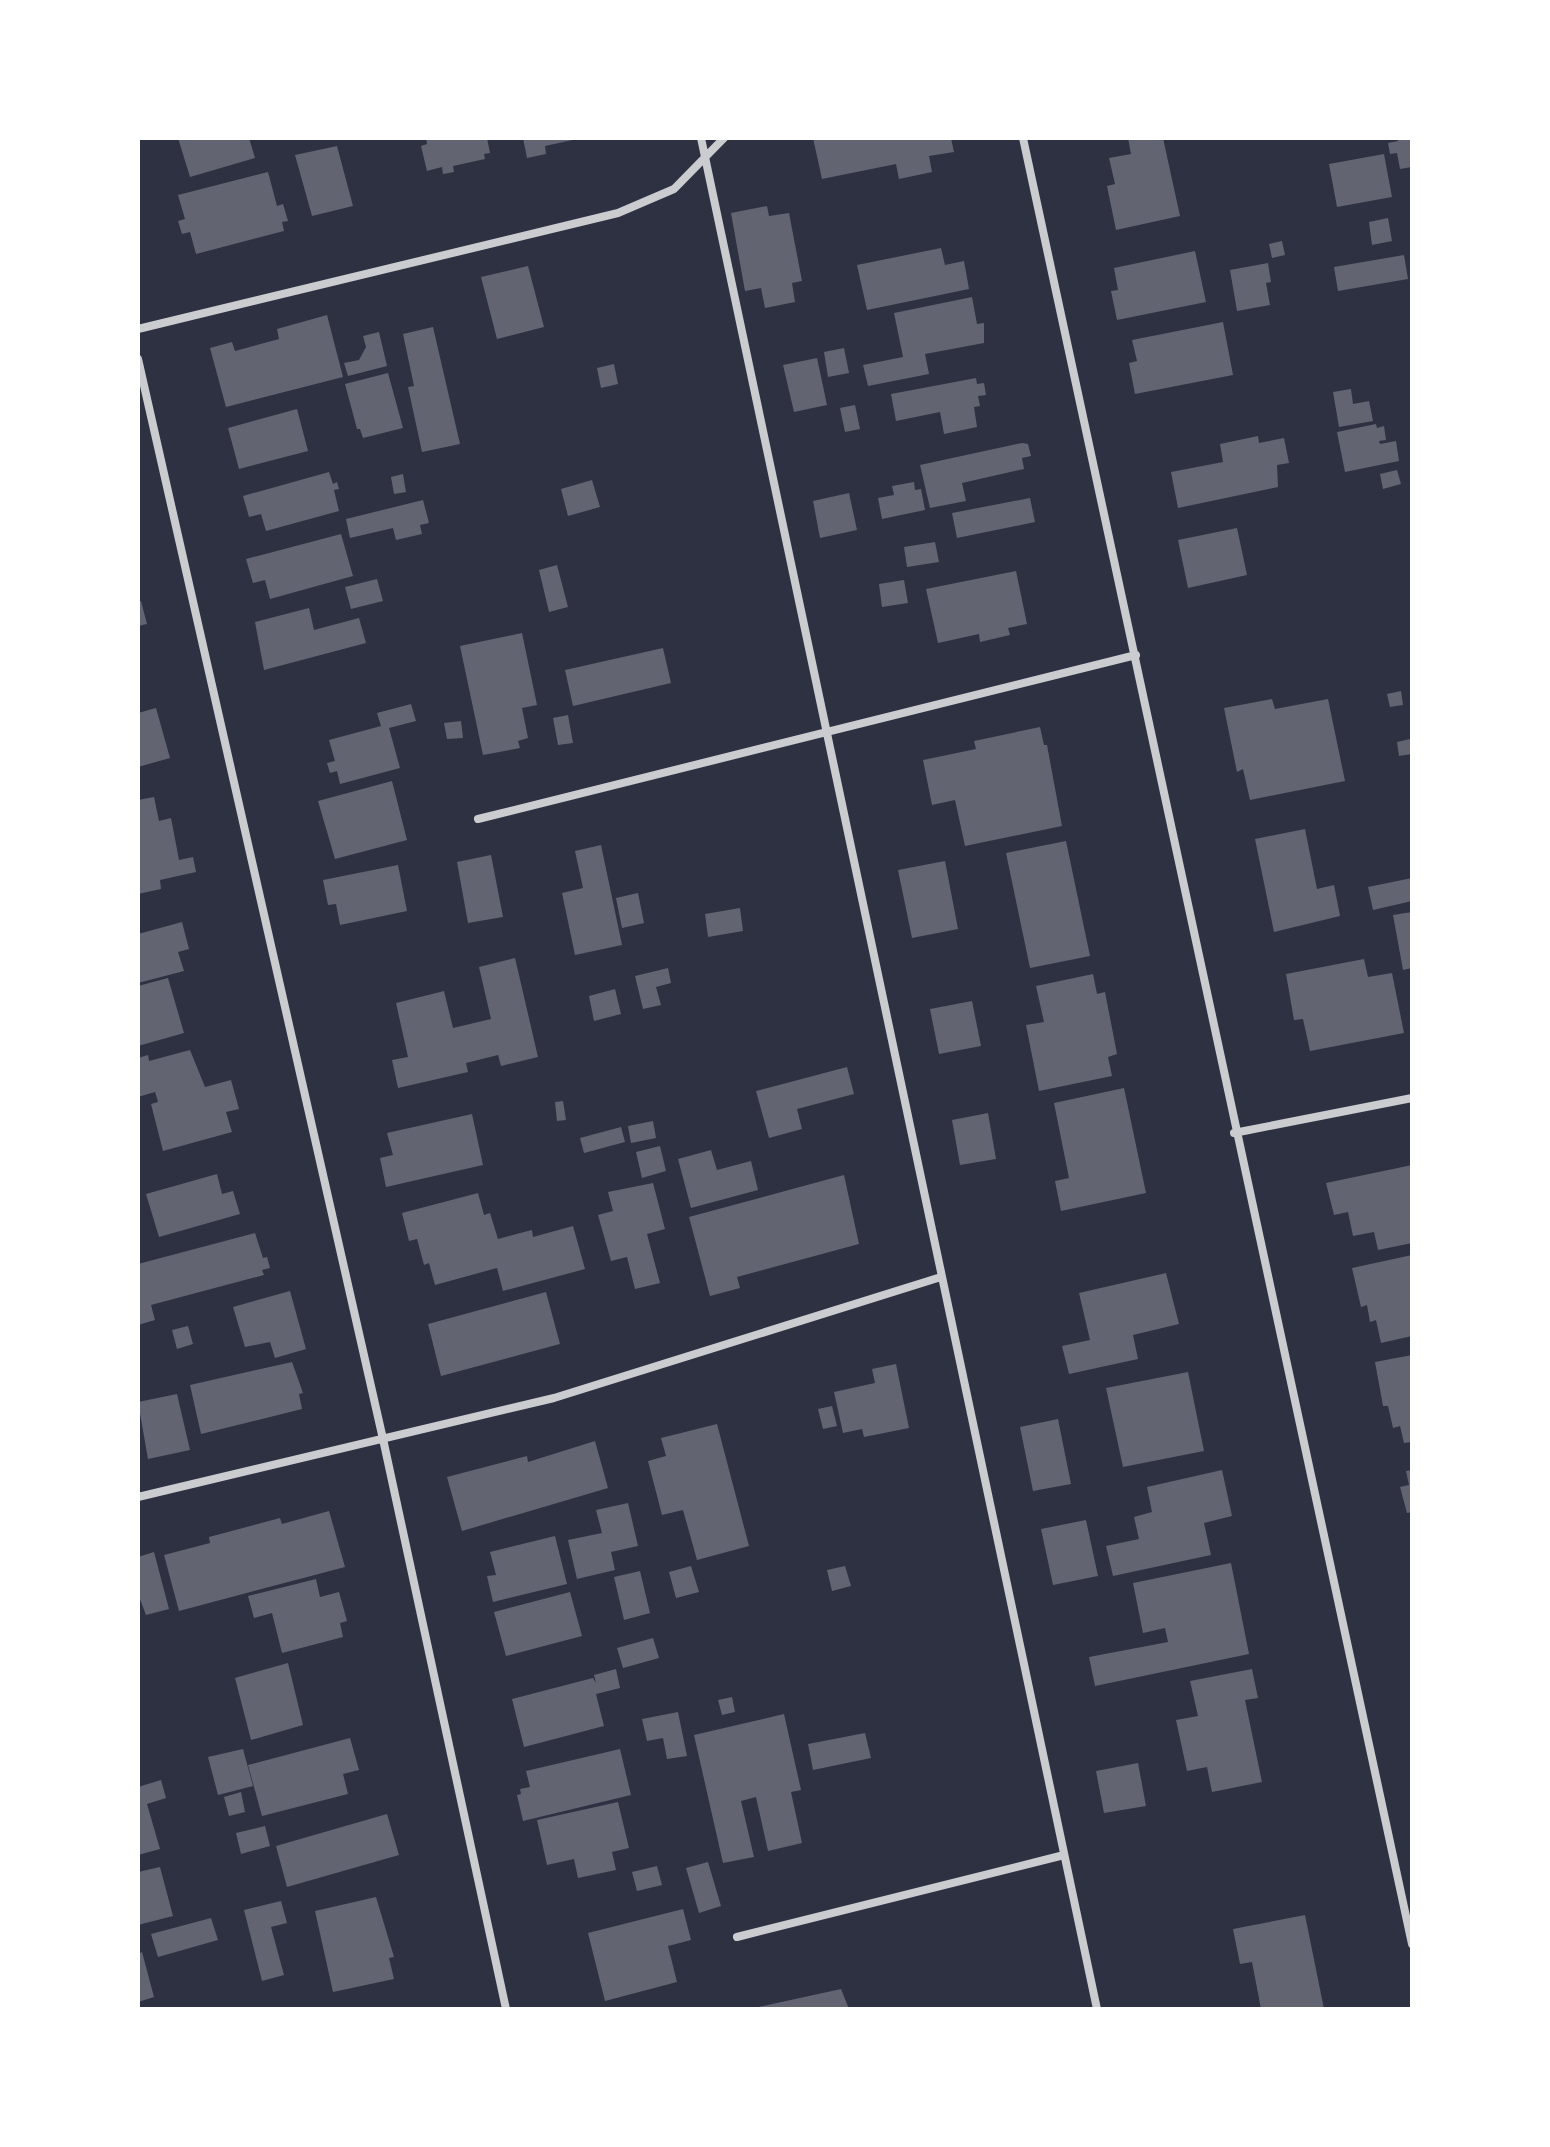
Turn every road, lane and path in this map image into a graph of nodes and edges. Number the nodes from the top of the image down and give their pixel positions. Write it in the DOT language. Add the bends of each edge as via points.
graph roads {
  1 [pos="701,138"];
  2 [pos="724,138"];
  3 [pos="1023,138"];
  4 [pos="706,158"];
  5 [pos="138,329"];
  6 [pos="138,359"];
  7 [pos="1136,655"];
  8 [pos="829,733"];
  9 [pos="478,819"];
  10 [pos="1412,1098"];
  11 [pos="1234,1133"];
  12 [pos="941,1277"];
  13 [pos="383,1439"];
  14 [pos="138,1497"];
  15 [pos="1064,1855"];
  16 [pos="737,1937"];
  17 [pos="1412,1944"];
  18 [pos="506,2009"];
  19 [pos="1097,2009"];
  1 -- 4 [label="street"];
  2 -- 4 [label="street"];
  3 -- 7 [label="street"];
  4 -- 5 [label="street" via="674,189 618,213"];
  4 -- 8 [label="street"];
  6 -- 13 [label="street"];
  7 -- 8 [label="street"];
  7 -- 11 [label="street"];
  8 -- 9 [label="street"];
  8 -- 12 [label="street"];
  10 -- 11 [label="street"];
  11 -- 17 [label="street"];
  12 -- 13 [label="street" via="554,1398"];
  12 -- 15 [label="street"];
  13 -- 14 [label="street"];
  13 -- 18 [label="street"];
  15 -- 16 [label="street"];
  15 -- 19 [label="street"];
}
